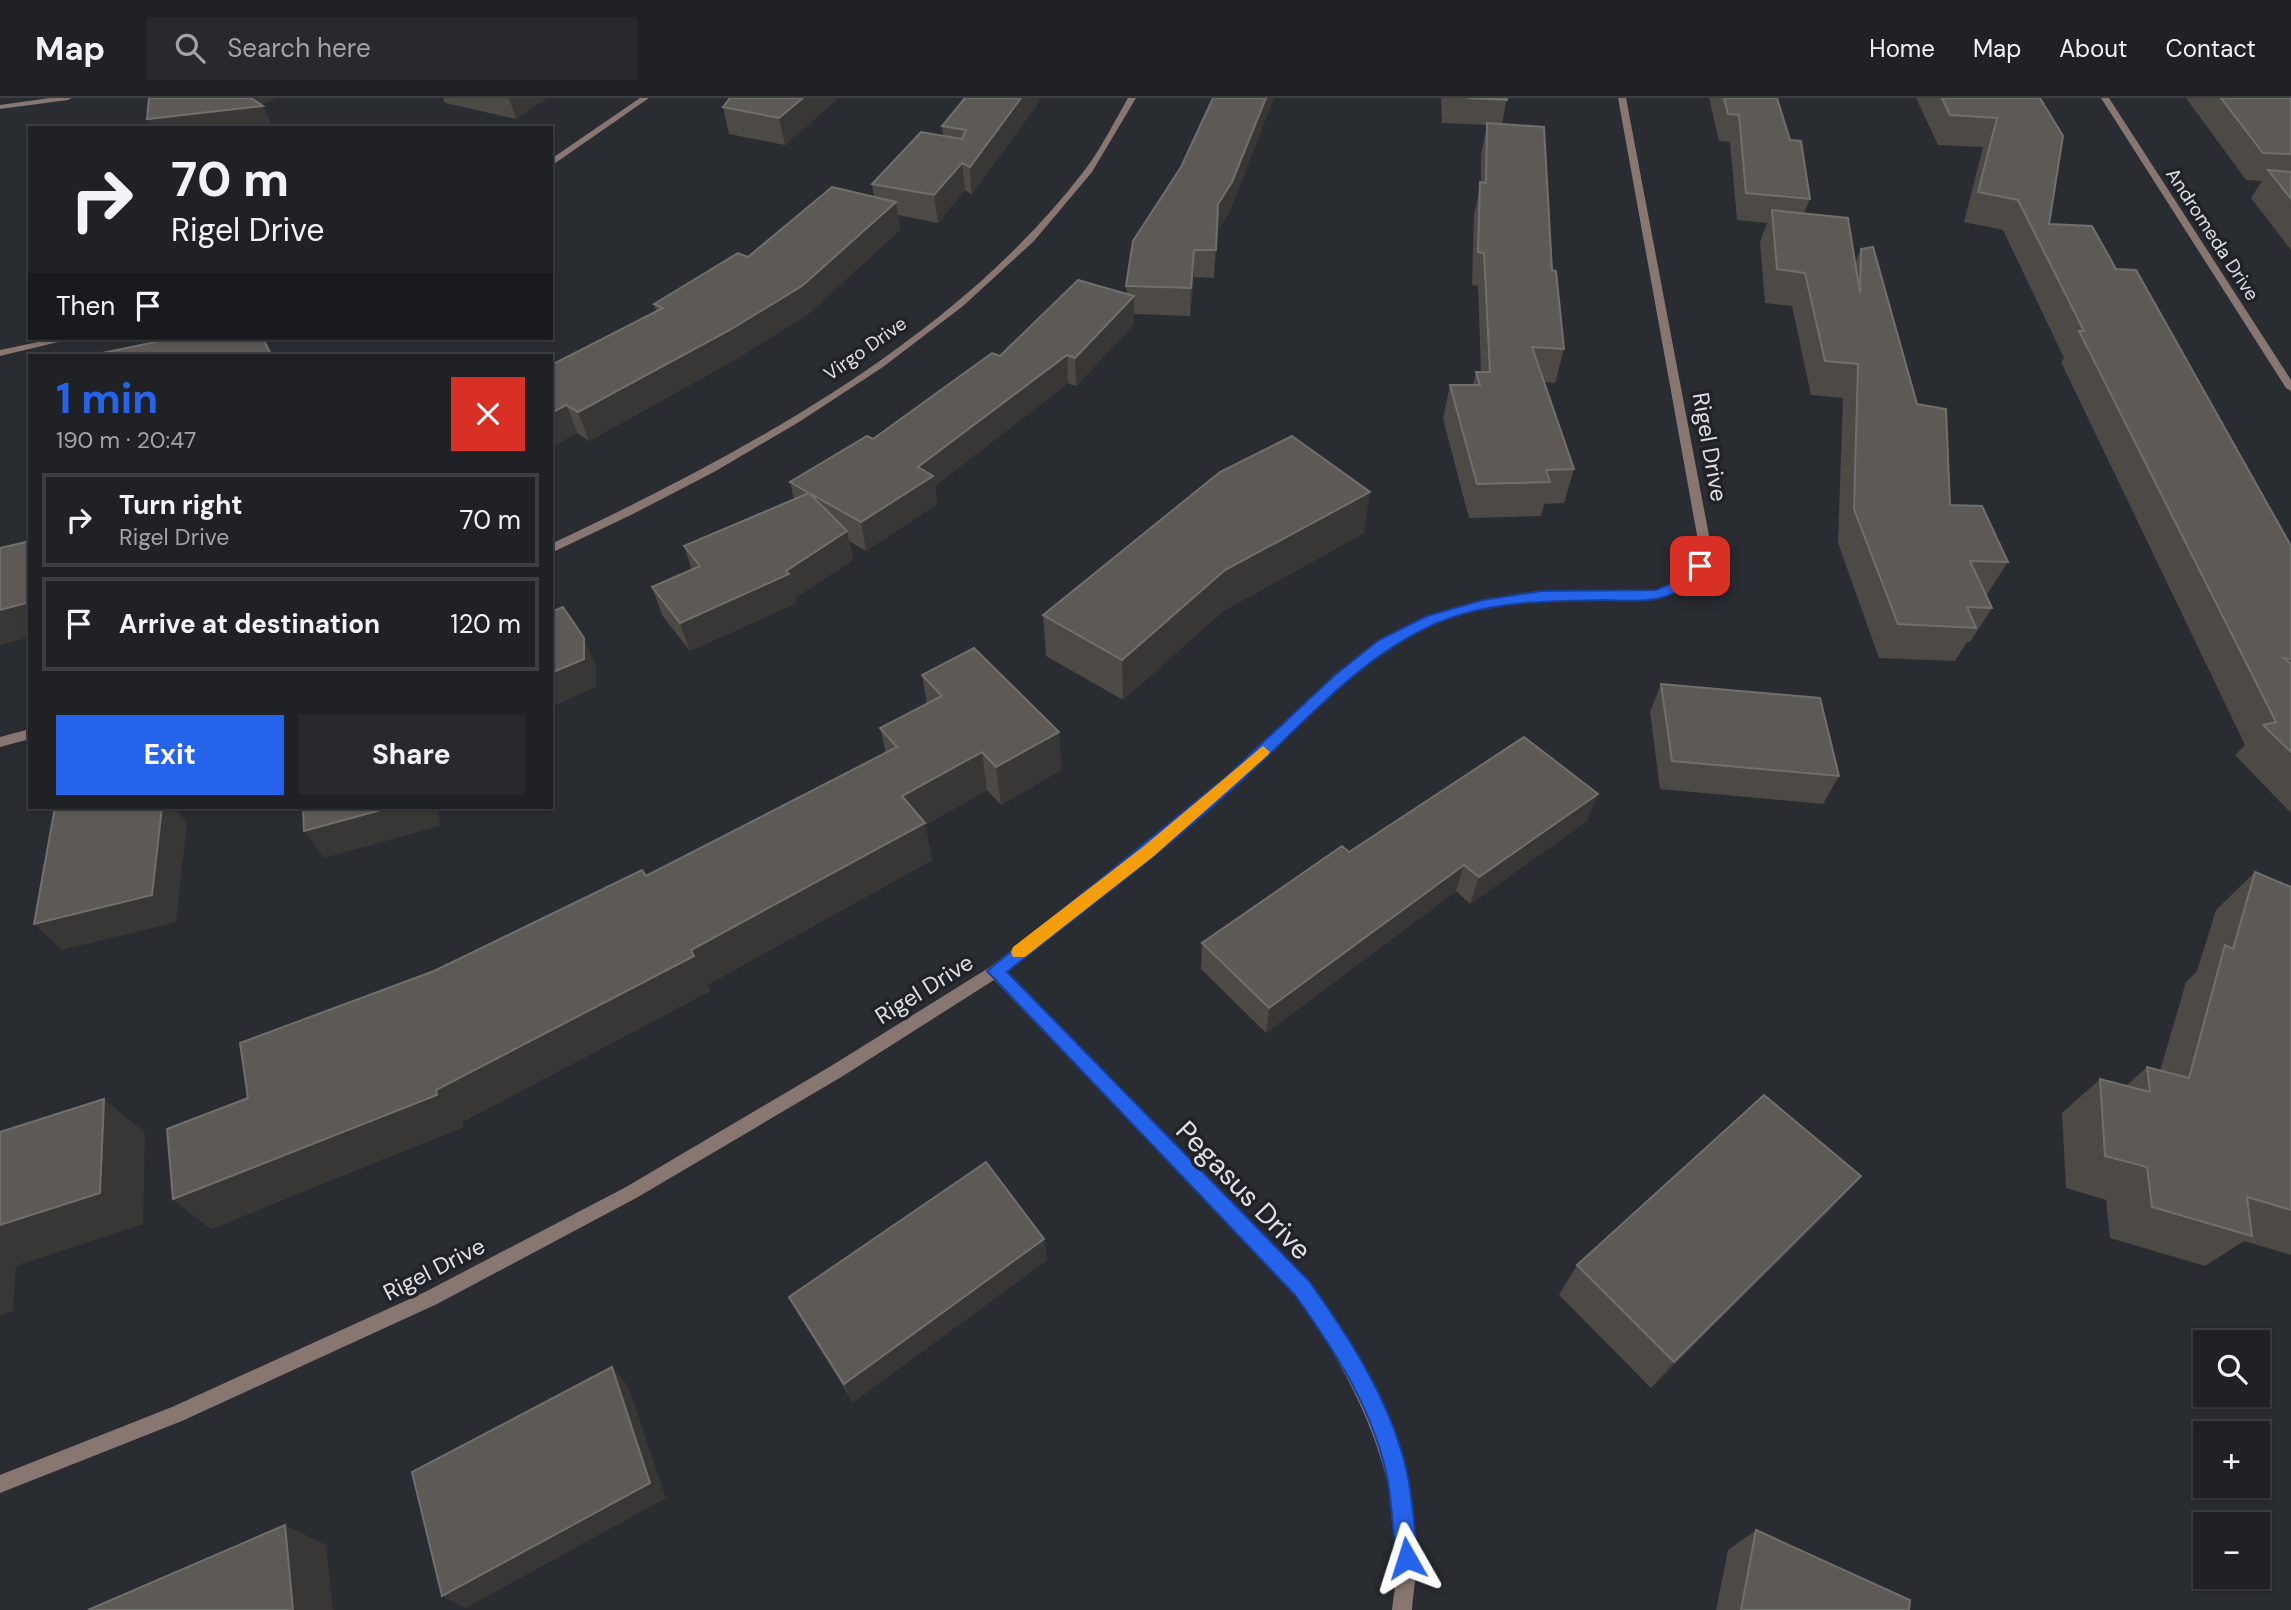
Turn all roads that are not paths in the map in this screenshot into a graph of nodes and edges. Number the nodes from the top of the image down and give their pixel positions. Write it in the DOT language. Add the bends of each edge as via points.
graph roads {
  1 [pos="68,98"];
  2 [pos="645,98"];
  3 [pos="1132,98"];
  4 [pos="1622,98"];
  5 [pos="2105,98"];
  6 [pos="0,107"];
  7 [pos="553,162"];
  8 [pos="61,340"];
  9 [pos="0,353"];
  10 [pos="2291,388"];
  11 [pos="553,548"];
  12 [pos="28,735"];
  13 [pos="0,742"];
  14 [pos="995,971"];
  15 [pos="0,1484"];
  16 [pos="1402,1610"];
  1 -- 6 [label="street"];
  2 -- 7 [label="street"];
  3 -- 11 [label="street, Virgo Drive" via="1093,169 1068,199 1014,256 953,309 800,416 708,470"];
  4 -- 14 [label="street, Rigel Drive" via="1705,546 1700,566 1684,583 1657,594 1541,596 1483,604 1432,620 1384,644 1159,843"];
  5 -- 10 [label="street, Andromeda Drive"];
  8 -- 9 [label="street"];
  12 -- 13 [label="street"];
  14 -- 15 [label="street, Rigel Drive" via="632,1192 431,1298 176,1415"];
  14 -- 16 [label="street, Pegasus Drive" via="1302,1288 1343,1346 1376,1412 1398,1481 1407,1558"];
}
